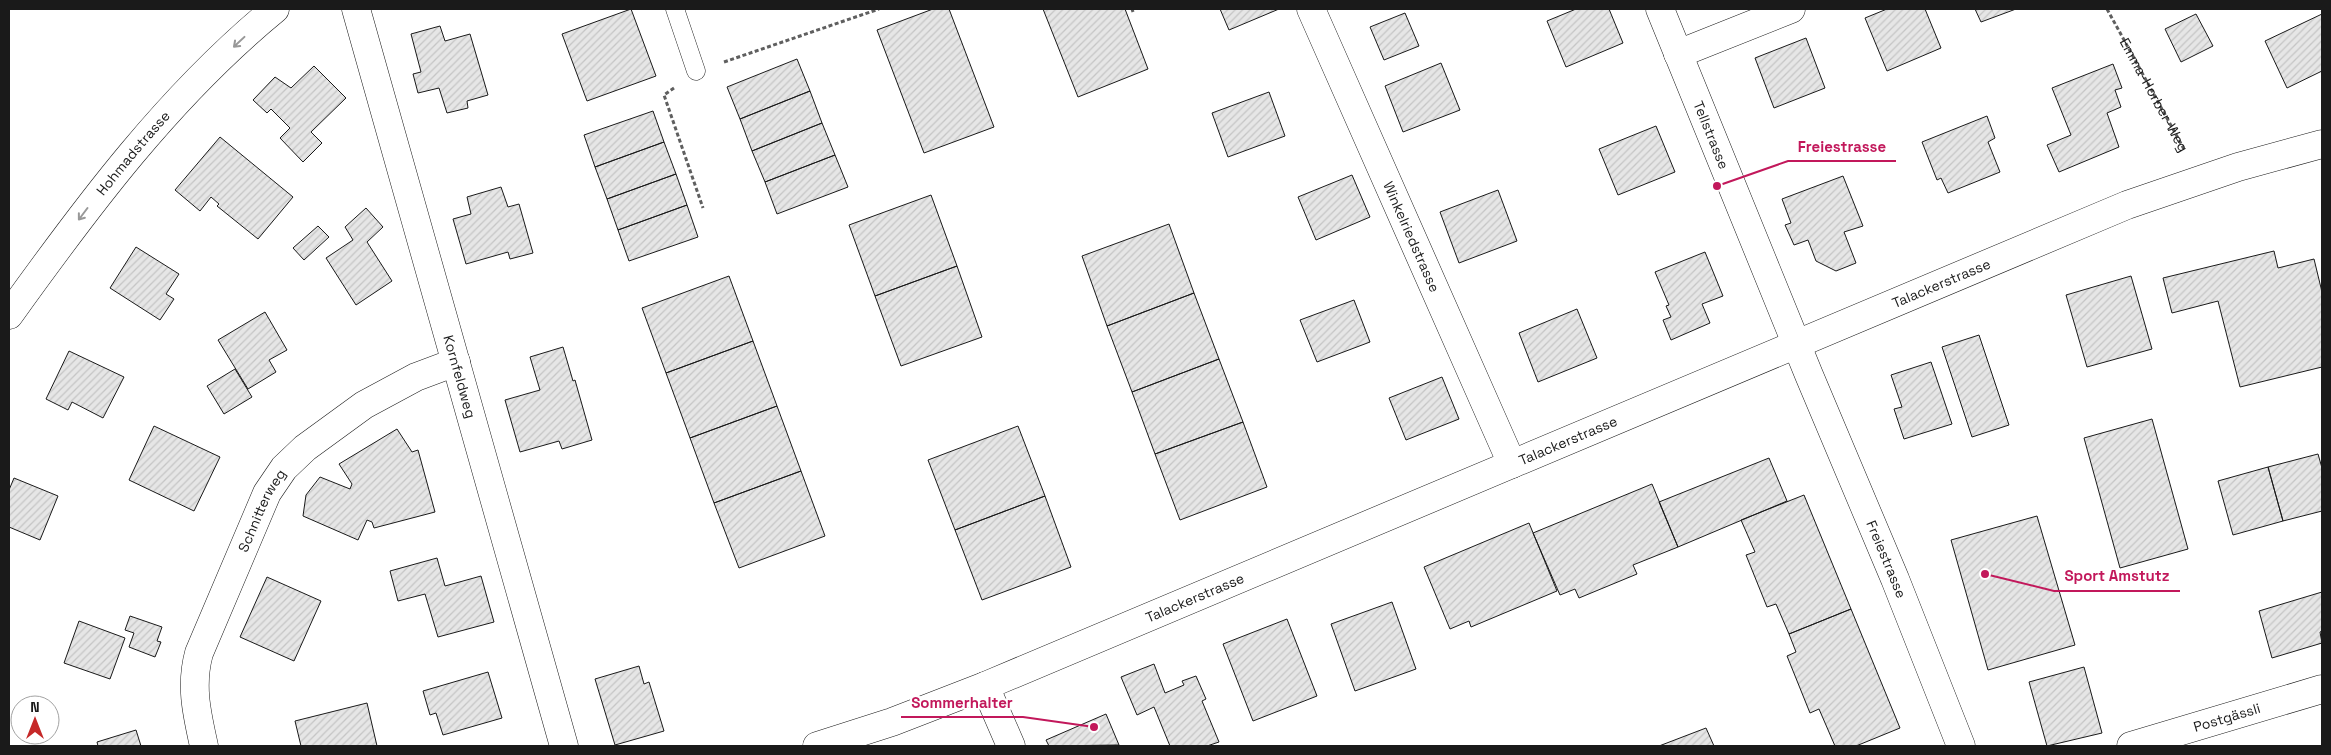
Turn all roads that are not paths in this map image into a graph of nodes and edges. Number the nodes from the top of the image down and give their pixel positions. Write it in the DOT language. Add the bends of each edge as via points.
graph roads {
  1 [pos="274,9"];
  2 [pos="356,9"];
  3 [pos="676,9"];
  4 [pos="1311,9"];
  5 [pos="1660,9"];
  6 [pos="1791,9"];
  7 [pos="1678,54"];
  8 [pos="696,71"];
  9 [pos="2322,144"];
  10 [pos="9,315"];
  11 [pos="1797,345"];
  12 [pos="456,362"];
  13 [pos="1512,464"];
  14 [pos="986,686"];
  15 [pos="2322,689"];
  16 [pos="204,746"];
  17 [pos="564,746"];
  18 [pos="817,746"];
  19 [pos="1011,746"];
  20 [pos="1961,746"];
  21 [pos="2131,746"];
  1 -- 10 [label="street, Hohmadstrasse, one-way" via="155,125 111,177"];
  2 -- 12 [label="street, Kornfeldweg"];
  3 -- 8 [label="lane"];
  4 -- 13 [label="street, Winkelriedstrasse"];
  5 -- 7 [label="street, Tellstrasse"];
  6 -- 7 [label="street"];
  7 -- 11 [label="street, Tellstrasse"];
  9 -- 11 [label="street, Talackerstrasse" via="2201,179 2127,206"];
  11 -- 13 [label="street, Talackerstrasse"];
  11 -- 20 [label="street, Freiestrasse" via="1895,578"];
  12 -- 16 [label="street, Schnitterweg" via="416,377 364,406 305,448 284,468 273,485 198,652 194,669 194,701"];
  12 -- 17 [label="street, Kornfeldweg"];
  13 -- 14 [label="street, Talackerstrasse"];
  14 -- 18 [label="street, Talackerstrasse"];
  14 -- 19 [label="street"];
  15 -- 21 [label="street, Postgässli"];
}
